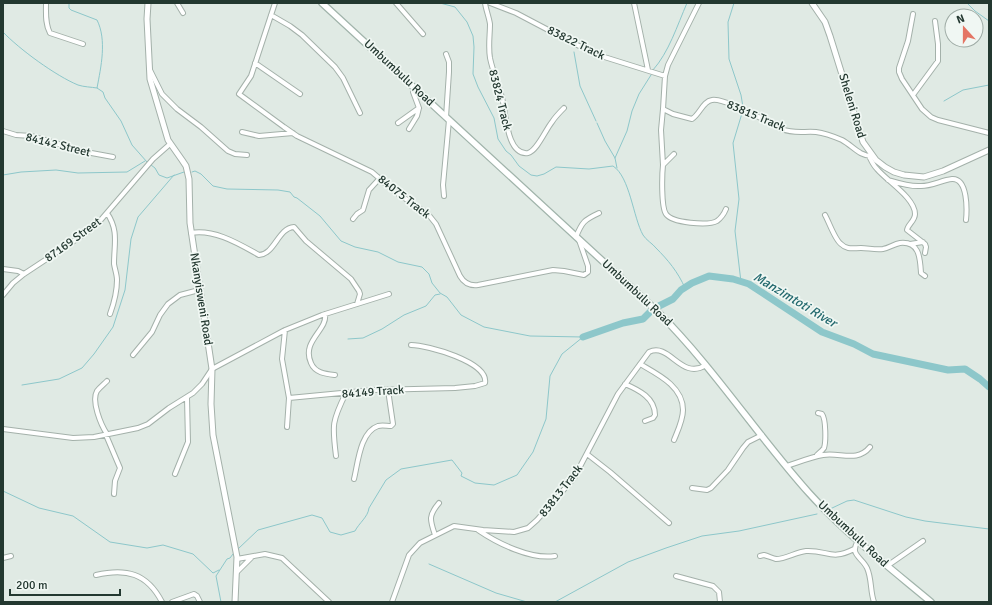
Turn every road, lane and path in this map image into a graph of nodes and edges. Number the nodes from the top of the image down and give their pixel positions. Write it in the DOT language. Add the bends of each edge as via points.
graph roads {
  1 [pos="46,3"];
  2 [pos="148,3"];
  3 [pos="178,3"];
  4 [pos="275,3"];
  5 [pos="322,3"];
  6 [pos="396,3"];
  7 [pos="486,3"];
  8 [pos="490,3"];
  9 [pos="634,3"];
  10 [pos="699,3"];
  11 [pos="812,3"];
  12 [pos="183,13"];
  13 [pos="913,14"];
  14 [pos="271,15"];
  15 [pos="935,21"];
  16 [pos="424,34"];
  17 [pos="83,44"];
  18 [pos="446,54"];
  19 [pos="255,63"];
  20 [pos="149,69"];
  21 [pos="648,70"];
  22 [pos="665,76"];
  23 [pos="414,88"];
  24 [pos="300,94"];
  25 [pos="913,95"];
  26 [pos="419,108"];
  27 [pos="564,108"];
  28 [pos="663,109"];
  29 [pos="360,113"];
  30 [pos="447,119"];
  31 [pos="398,123"];
  32 [pos="409,128"];
  33 [pos="3,132"];
  34 [pos="242,132"];
  35 [pos="293,133"];
  36 [pos="989,133"];
  37 [pos="170,144"];
  38 [pos="989,150"];
  39 [pos="674,154"];
  40 [pos="247,155"];
  41 [pos="870,156"];
  42 [pos="112,157"];
  43 [pos="663,164"];
  44 [pos="380,178"];
  45 [pos="887,180"];
  46 [pos="444,196"];
  47 [pos="726,209"];
  48 [pos="108,213"];
  49 [pos="598,213"];
  50 [pos="825,215"];
  51 [pos="353,219"];
  52 [pos="966,220"];
  53 [pos="191,233"];
  54 [pos="577,238"];
  55 [pos="922,242"];
  56 [pos="910,244"];
  57 [pos="925,253"];
  58 [pos="3,269"];
  59 [pos="24,274"];
  60 [pos="925,276"];
  61 [pos="199,290"];
  62 [pos="3,294"];
  63 [pos="389,294"];
  64 [pos="357,304"];
  65 [pos="110,314"];
  66 [pos="325,314"];
  67 [pos="285,330"];
  68 [pos="411,345"];
  69 [pos="133,355"];
  70 [pos="640,364"];
  71 [pos="706,365"];
  72 [pos="212,369"];
  73 [pos="335,375"];
  74 [pos="107,381"];
  75 [pos="625,384"];
  76 [pos="388,390"];
  77 [pos="346,393"];
  78 [pos="187,398"];
  79 [pos="289,398"];
  80 [pos="818,413"];
  81 [pos="645,421"];
  82 [pos="287,427"];
  83 [pos="3,429"];
  84 [pos="106,434"];
  85 [pos="762,435"];
  86 [pos="674,440"];
  87 [pos="870,447"];
  88 [pos="588,454"];
  89 [pos="336,456"];
  90 [pos="815,457"];
  91 [pos="787,466"];
  92 [pos="174,474"];
  93 [pos="354,479"];
  94 [pos="692,488"];
  95 [pos="114,494"];
  96 [pos="439,503"];
  97 [pos="669,523"];
  98 [pos="477,530"];
  99 [pos="435,535"];
  100 [pos="858,541"];
  101 [pos="923,542"];
  102 [pos="854,549"];
  103 [pos="11,556"];
  104 [pos="252,556"];
  105 [pos="555,556"];
  106 [pos="760,556"];
  107 [pos="3,558"];
  108 [pos="237,559"];
  109 [pos="887,566"];
  110 [pos="237,572"];
  111 [pos="96,575"];
  112 [pos="676,576"];
  113 [pos="162,602"];
  114 [pos="172,602"];
  115 [pos="200,602"];
  116 [pos="235,602"];
  117 [pos="329,602"];
  118 [pos="392,602"];
  119 [pos="720,602"];
  120 [pos="874,602"];
  121 [pos="931,602"];
  1 -- 17 [label="street" via="47,26 50,33"];
  2 -- 20 [label="street, Nkanyisweni Road"];
  3 -- 12 [label="street"];
  4 -- 14 [label="street"];
  5 -- 23 [label="main road, Umbumbulu Road"];
  6 -- 16 [label="street"];
  7 -- 27 [label="street, 83824 Track" via="490,24 490,60 513,143 521,152 531,152"];
  8 -- 21 [label="street, 83822 Track" via="516,13 610,60"];
  9 -- 21 [label="street"];
  10 -- 22 [label="street" via="671,57"];
  11 -- 41 [label="street, Sheleni Road" via="830,36 863,142"];
  13 -- 25 [label="street" via="899,72"];
  14 -- 19 [label="street"];
  14 -- 29 [label="street" via="302,35 335,67"];
  15 -- 25 [label="street" via="939,58"];
  18 -- 30 [label="street" via="449,72"];
  19 -- 24 [label="street"];
  19 -- 35 [label="street, 84075 Track" via="249,80 239,94"];
  20 -- 37 [label="street, Nkanyisweni Road" via="152,88"];
  20 -- 40 [label="street" via="162,94 177,110 228,151"];
  21 -- 22 [label="street, 83822 Track"];
  22 -- 28 [label="street"];
  23 -- 26 [label="street"];
  23 -- 30 [label="main road, Umbumbulu Road"];
  25 -- 36 [label="street" via="931,117"];
  26 -- 31 [label="street"];
  26 -- 32 [label="street"];
  28 -- 41 [label="street, 83815 Track" via="692,118 707,102 715,99 757,115 785,130 816,132 842,140 862,154"];
  28 -- 43 [label="street"];
  30 -- 46 [label="street"];
  30 -- 54 [label="main road, Umbumbulu Road"];
  33 -- 42 [label="street, 84142 Street" via="31,136"];
  34 -- 35 [label="street" via="260,136"];
  35 -- 44 [label="street, 84075 Track" via="369,170"];
  37 -- 48 [label="street, 87169 Street" via="150,162"];
  37 -- 53 [label="street, Nkanyisweni Road" via="182,160 188,174"];
  38 -- 41 [label="street, Sheleni Road" via="924,177 894,172"];
  39 -- 43 [label="street"];
  41 -- 45 [label="street" via="876,169"];
  43 -- 47 [label="street" via="663,207 668,217 679,221 712,223 721,218"];
  44 -- 51 [label="street" via="370,190 363,210"];
  44 -- 54 [label="street, 84075 Track" via="432,218 460,276 471,285 553,270 584,275 588,272 588,266"];
  45 -- 52 [label="street" via="919,187 956,180 964,191"];
  45 -- 55 [label="street" via="912,204 915,215 907,229"];
  48 -- 59 [label="street, 87169 Street" via="86,233"];
  48 -- 65 [label="street" via="115,232 114,264 117,279"];
  49 -- 54 [label="street" via="584,220"];
  50 -- 56 [label="street" via="843,246 874,250 885,249 899,243"];
  53 -- 61 [label="street, Nkanyisweni Road"];
  53 -- 64 [label="street" via="212,234 259,255 268,252 285,231 294,227 306,241 351,279 360,294"];
  54 -- 71 [label="main road, Umbumbulu Road" via="658,312"];
  55 -- 56 [label="street"];
  55 -- 57 [label="street" via="926,247"];
  56 -- 60 [label="street" via="919,254 921,271"];
  58 -- 59 [label="street"];
  59 -- 62 [label="street, 87169 Street"];
  61 -- 69 [label="street" via="180,295 168,304 152,332"];
  61 -- 72 [label="street, Nkanyisweni Road"];
  63 -- 64 [label="street"];
  64 -- 66 [label="street"];
  66 -- 67 [label="street"];
  66 -- 73 [label="street" via="325,320 309,348 308,355 314,368"];
  67 -- 72 [label="street"];
  67 -- 79 [label="street" via="282,359"];
  68 -- 76 [label="street, 84149 Track" via="435,348 472,364 484,374 484,383 455,388"];
  70 -- 71 [label="street, 83813 Track" via="649,352 657,350 691,369 699,369"];
  70 -- 75 [label="street, 83813 Track"];
  70 -- 86 [label="street" via="667,382 680,397 683,412"];
  71 -- 85 [label="main road, Umbumbulu Road"];
  72 -- 78 [label="street" via="198,389"];
  72 -- 108 [label="street, Nkanyisweni Road" via="213,435"];
  74 -- 84 [label="street" via="98,390 96,397 99,416"];
  75 -- 81 [label="street" via="639,391 652,403 655,415"];
  75 -- 88 [label="street, 83813 Track"];
  76 -- 77 [label="street, 84149 Track"];
  76 -- 93 [label="street" via="393,424 376,427 366,436"];
  77 -- 79 [label="street, 84149 Track"];
  77 -- 89 [label="street" via="333,425"];
  78 -- 84 [label="street" via="143,426"];
  78 -- 92 [label="street" via="188,442"];
  79 -- 82 [label="street"];
  80 -- 90 [label="street" via="825,419 824,444 823,449"];
  83 -- 84 [label="street" via="73,438"];
  84 -- 95 [label="street" via="120,468"];
  85 -- 91 [label="main road, Umbumbulu Road"];
  85 -- 94 [label="street" via="754,438 743,448 728,470 711,488"];
  87 -- 90 [label="street" via="865,453 856,456 828,454"];
  88 -- 97 [label="street"];
  88 -- 98 [label="street, 83813 Track" via="568,486 528,528 514,532"];
  90 -- 91 [label="street"];
  91 -- 100 [label="main road, Umbumbulu Road" via="808,492"];
  96 -- 99 [label="street" via="430,516"];
  98 -- 99 [label="street, 83813 Track" via="454,526"];
  98 -- 105 [label="street" via="511,547 542,557"];
  99 -- 118 [label="street, 83813 Track" via="412,550"];
  100 -- 102 [label="street"];
  100 -- 109 [label="main road, Umbumbulu Road"];
  101 -- 109 [label="street"];
  102 -- 106 [label="street" via="838,555 806,551 779,558"];
  102 -- 120 [label="street" via="866,565"];
  103 -- 107 [label="street"];
  104 -- 108 [label="street"];
  104 -- 110 [label="street"];
  104 -- 117 [label="street" via="266,554 282,558"];
  108 -- 110 [label="street, Nkanyisweni Road"];
  109 -- 121 [label="main road, Umbumbulu Road"];
  110 -- 116 [label="street, Nkanyisweni Road"];
  111 -- 113 [label="street" via="107,572 137,575 152,587"];
  112 -- 119 [label="street" via="713,586 719,592"];
  114 -- 115 [label="street" via="194,594"];
}
